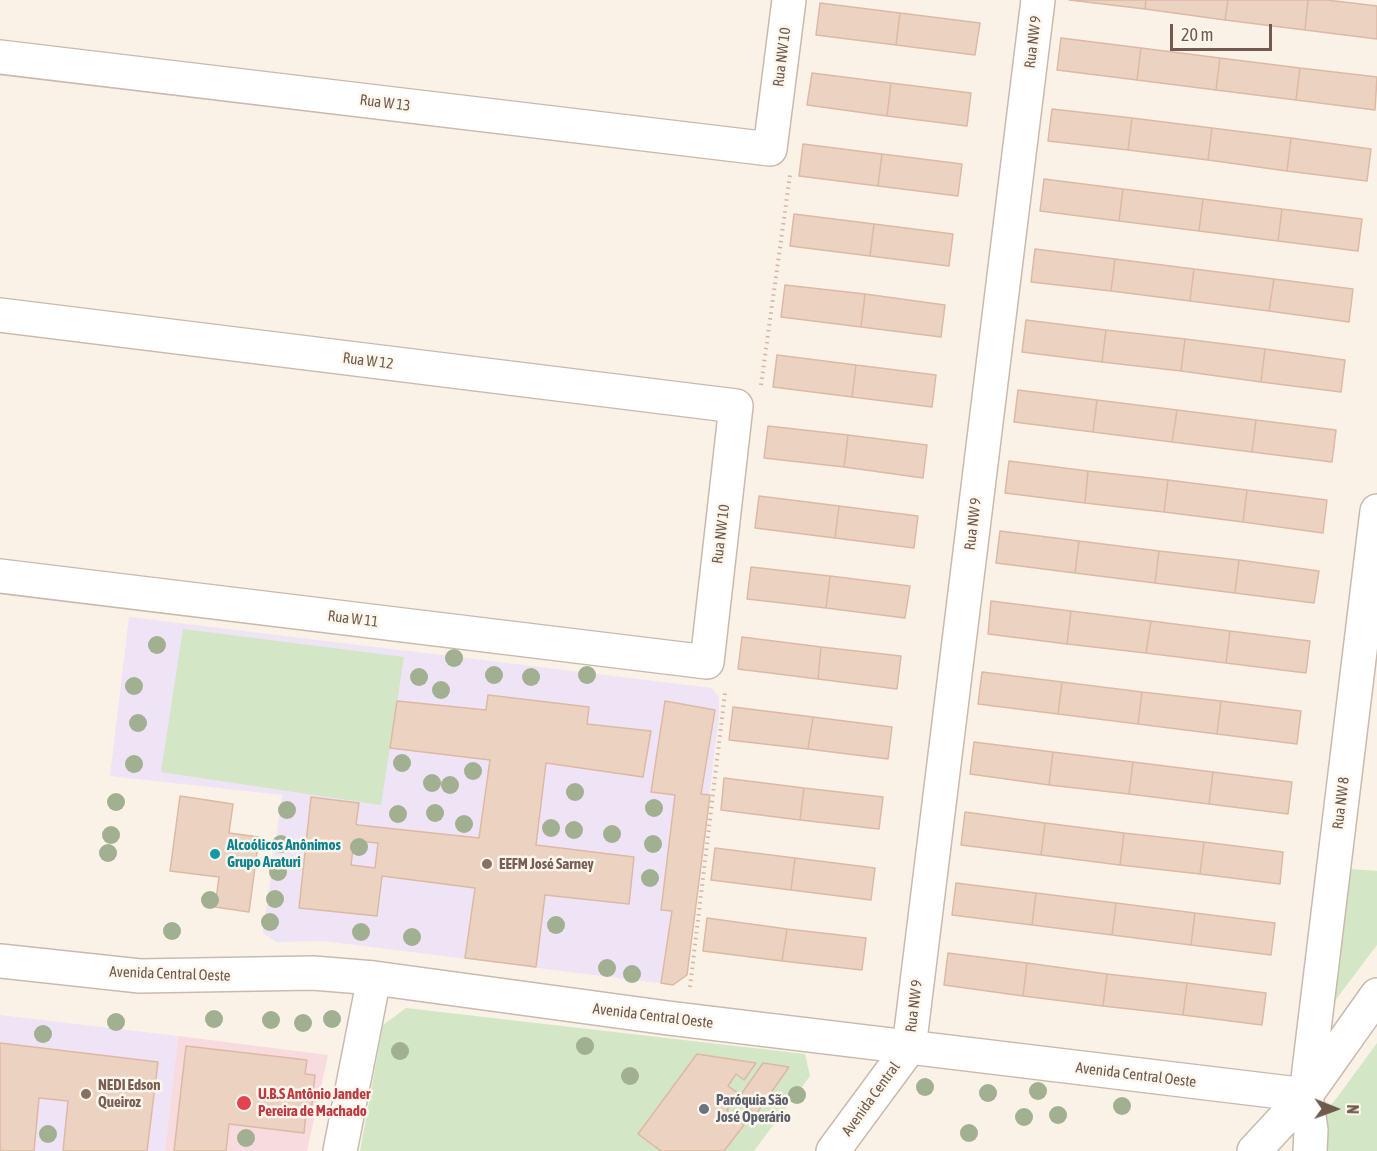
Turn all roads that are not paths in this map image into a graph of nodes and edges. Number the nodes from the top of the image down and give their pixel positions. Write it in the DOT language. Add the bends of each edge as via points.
graph roads {
  1 [pos="789,0"];
  2 [pos="1038,0"];
  3 [pos="0,57"];
  4 [pos="770,149"];
  5 [pos="0,315"];
  6 [pos="736,406"];
  7 [pos="1377,511"];
  8 [pos="1,584"];
  9 [pos="707,662"];
  10 [pos="0,961"];
  11 [pos="374,978"];
  12 [pos="1377,995"];
  13 [pos="909,1048"];
  14 [pos="1306,1095"];
  15 [pos="340,1151"];
  16 [pos="833,1151"];
  17 [pos="1254,1151"];
  18 [pos="1310,1151"];
  1 -- 4 [label="street, Rua NW 10"];
  2 -- 13 [label="street, Rua NW 9"];
  3 -- 4 [label="street, Rua W 13"];
  5 -- 6 [label="street, Rua W 12"];
  6 -- 9 [label="street, Rua NW 10"];
  7 -- 14 [label="street, Rua NW 8"];
  8 -- 9 [label="street, Rua W 11"];
  10 -- 11 [label="street, Avenida Central Oeste" via="140,976 313,973"];
  11 -- 13 [label="street, Avenida Central Oeste"];
  11 -- 15 [label="street"];
  12 -- 14 [label="street"];
  13 -- 14 [label="street, Avenida Central Oeste"];
  13 -- 16 [label="street, Avenida Central"];
  14 -- 17 [label="street"];
  14 -- 18 [label="street, Rua NW 8"];
}
